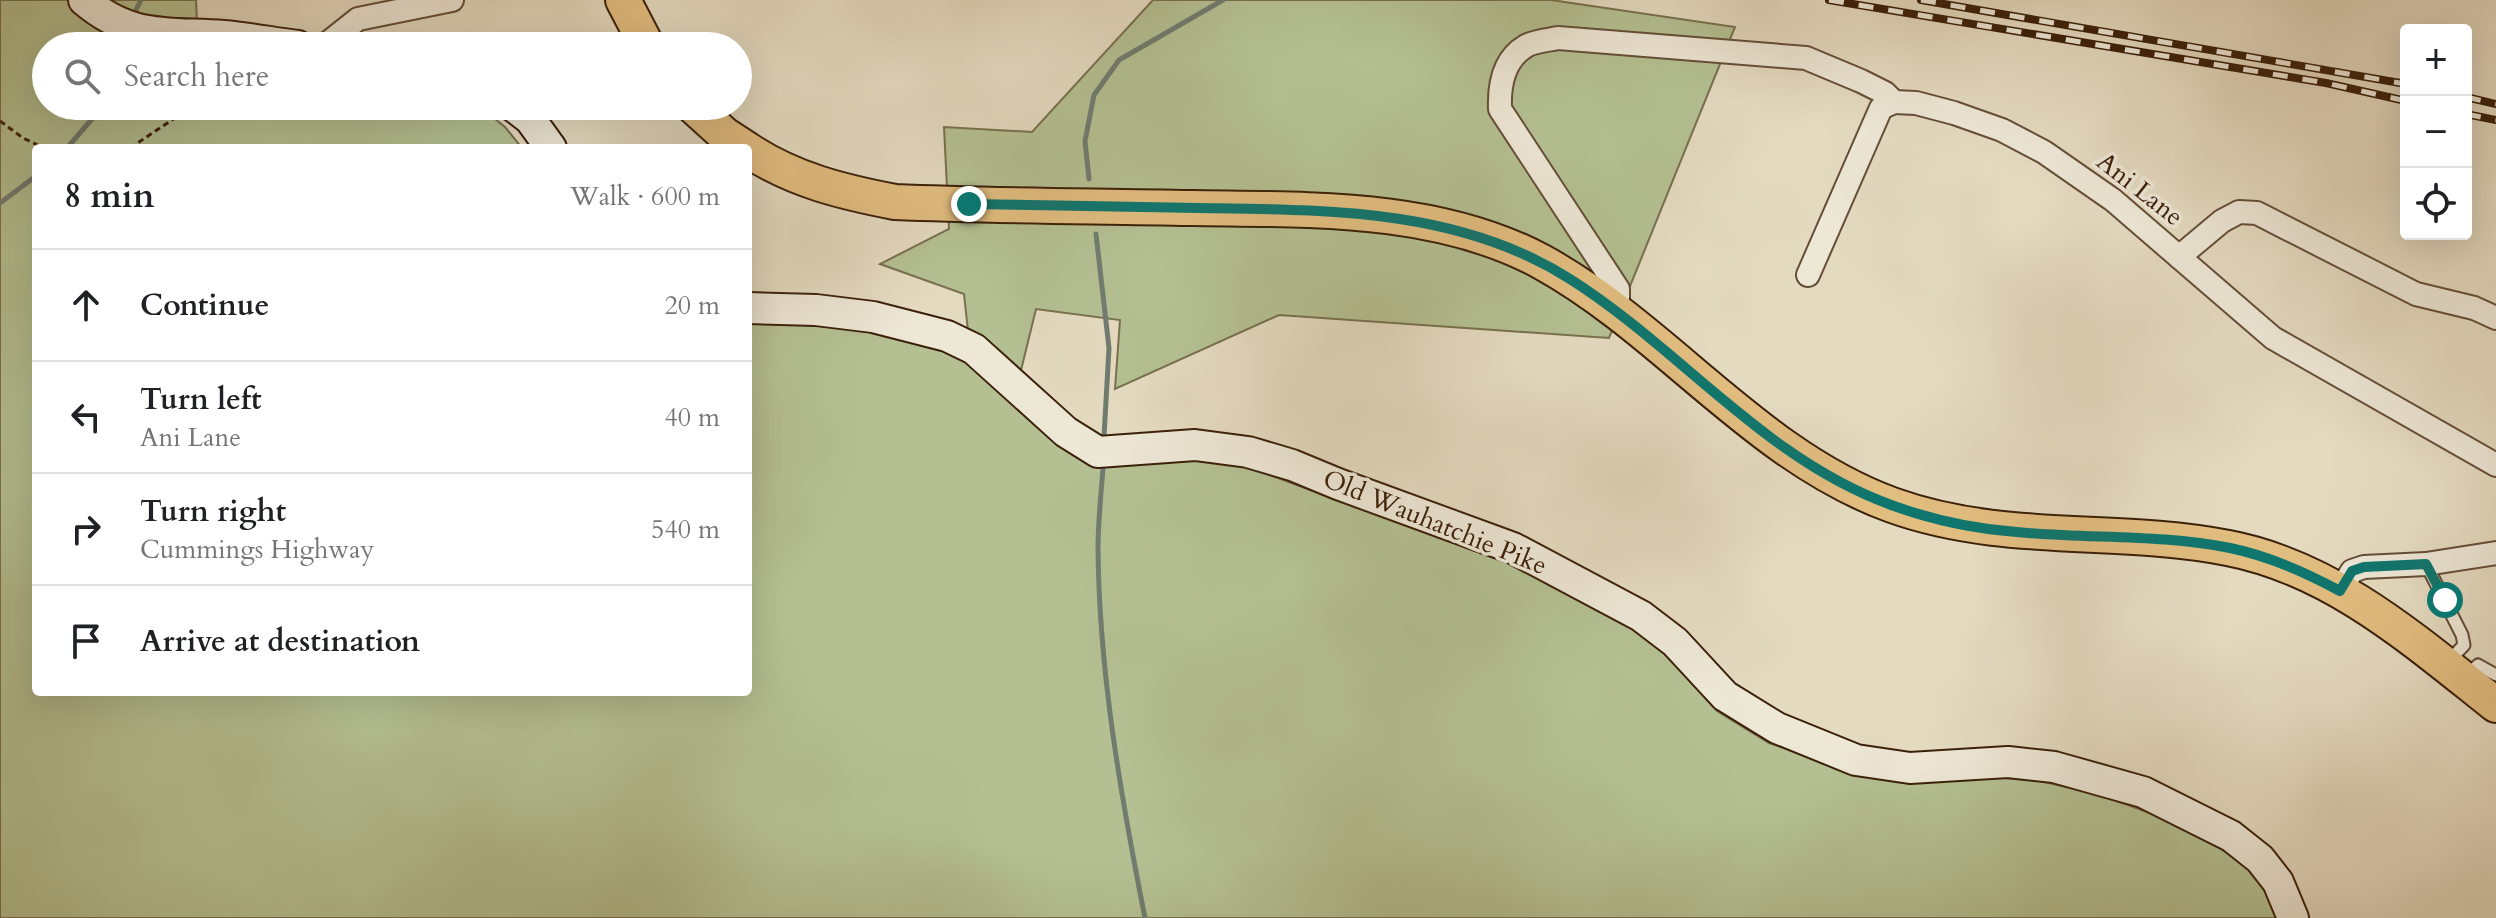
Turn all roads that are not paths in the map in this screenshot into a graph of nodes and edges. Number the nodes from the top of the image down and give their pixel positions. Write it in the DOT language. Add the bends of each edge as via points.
graph roads {
  1 [pos="84,0"];
  2 [pos="349,0"];
  3 [pos="452,0"];
  4 [pos="623,0"];
  5 [pos="350,23"];
  6 [pos="146,32"];
  7 [pos="340,32"];
  8 [pos="640,32"];
  9 [pos="1894,102"];
  10 [pos="531,120"];
  11 [pos="708,120"];
  12 [pos="548,144"];
  13 [pos="738,144"];
  14 [pos="752,152"];
  15 [pos="2179,257"];
  16 [pos="1808,275"];
  17 [pos="752,308"];
  18 [pos="1618,313"];
  19 [pos="2496,318"];
  20 [pos="2496,465"];
  21 [pos="2496,553"];
  22 [pos="2426,564"];
  23 [pos="2340,591"];
  24 [pos="2468,673"];
  25 [pos="2496,705"];
  26 [pos="2293,918"];
  1 -- 6 [label="main road" via="111,20"];
  2 -- 5 [label="street"];
  3 -- 5 [label="street"];
  4 -- 8 [label="main road"];
  5 -- 7 [label="street"];
  9 -- 15 [label="street, Ani Lane" via="1954,113 2044,152 2113,200"];
  9 -- 16 [label="street" via="1881,108"];
  9 -- 18 [label="street" via="1861,81 1806,58 1558,38 1527,45 1510,62 1499,87 1500,109 1618,289"];
  10 -- 12 [label="main road"];
  11 -- 13 [label="main road"];
  14 -- 18 [label="main road" via="835,190 895,202 1392,217 1484,237 1538,260"];
  15 -- 19 [label="street" via="2222,221 2239,212 2257,213 2416,294"];
  15 -- 20 [label="street, Ani Lane" via="2273,338"];
  17 -- 26 [label="main road, Old Wauhatchie Pike" via="873,317 947,336 974,349 1066,432 1098,452 1195,445 1248,452 1513,548 1641,616 1675,642 1725,696 1777,728 1856,760 1910,768 2008,762 2054,767 2143,792 2231,836 2260,859 2278,882"];
  18 -- 23 [label="main road" via="1792,454 1869,496 1925,516 2016,532 2232,548 2306,573"];
  21 -- 22 [label="street"];
  22 -- 23 [label="street" via="2364,567 2352,571"];
  22 -- 24 [label="lane" via="2462,635"];
  23 -- 24 [label="main road"];
  24 -- 25 [label="main road"];
}
